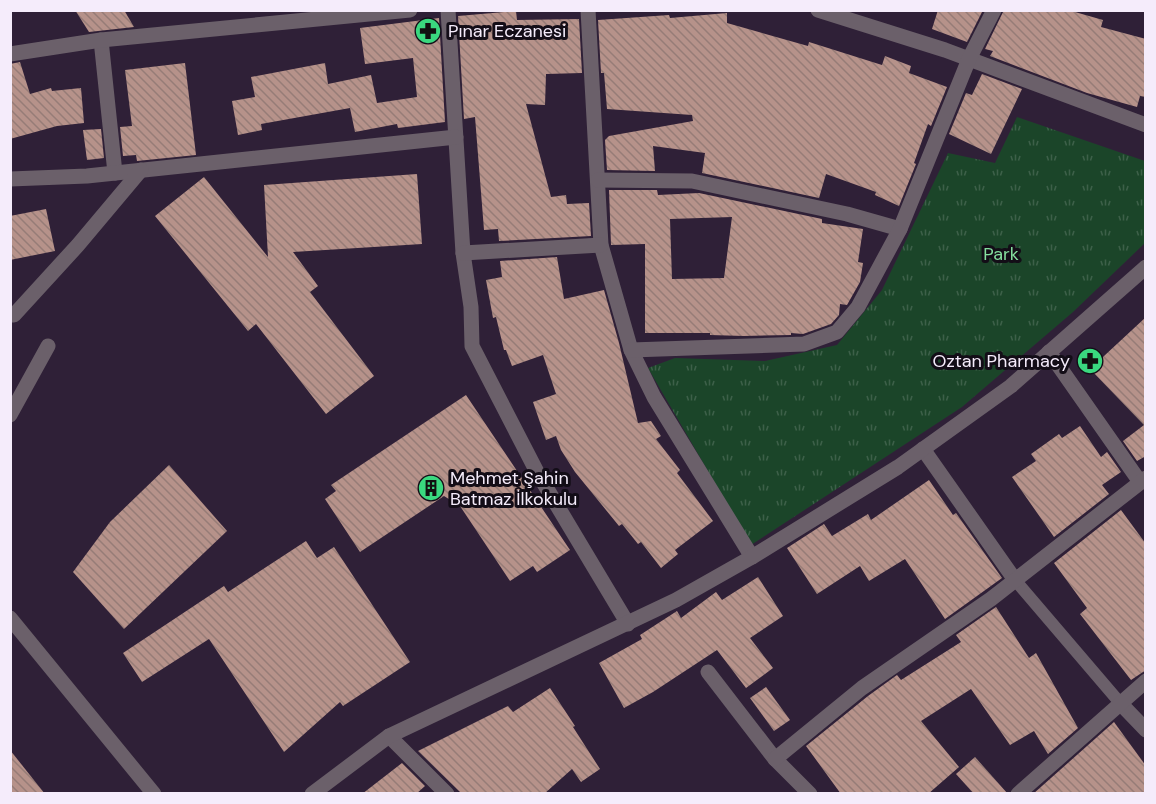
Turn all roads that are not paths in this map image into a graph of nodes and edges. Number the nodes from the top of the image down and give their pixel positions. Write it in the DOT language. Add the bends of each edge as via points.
graph roads {
  1 [pos="410,10"];
  2 [pos="448,10"];
  3 [pos="588,10"];
  4 [pos="818,10"];
  5 [pos="994,10"];
  6 [pos="255,18"];
  7 [pos="101,40"];
  8 [pos="10,54"];
  9 [pos="969,59"];
  10 [pos="1146,125"];
  11 [pos="456,137"];
  12 [pos="141,170"];
  13 [pos="115,173"];
  14 [pos="10,179"];
  15 [pos="598,180"];
  16 [pos="900,229"];
  17 [pos="601,245"];
  18 [pos="463,252"];
  19 [pos="1145,267"];
  20 [pos="10,315"];
  21 [pos="48,346"];
  22 [pos="631,350"];
  23 [pos="1049,352"];
  24 [pos="10,415"];
  25 [pos="923,449"];
  26 [pos="1143,480"];
  27 [pos="752,557"];
  28 [pos="1015,580"];
  29 [pos="10,618"];
  30 [pos="628,624"];
  31 [pos="708,672"];
  32 [pos="1146,681"];
  33 [pos="1121,704"];
  34 [pos="1146,730"];
  35 [pos="389,736"];
  36 [pos="775,759"];
  37 [pos="154,794"];
  38 [pos="312,794"];
  39 [pos="447,794"];
  40 [pos="810,794"];
  41 [pos="1018,794"];
  1 -- 6 [label="street"];
  2 -- 11 [label="street"];
  3 -- 15 [label="street"];
  4 -- 9 [label="street"];
  5 -- 9 [label="street"];
  6 -- 7 [label="street"];
  7 -- 8 [label="street"];
  7 -- 13 [label="street"];
  9 -- 10 [label="street"];
  9 -- 16 [label="street"];
  11 -- 12 [label="street"];
  11 -- 18 [label="street"];
  12 -- 13 [label="street"];
  12 -- 20 [label="street" via="78,245"];
  13 -- 14 [label="street"];
  15 -- 16 [label="street" via="692,181"];
  15 -- 17 [label="street"];
  16 -- 22 [label="street" via="858,307 837,332 804,344"];
  17 -- 18 [label="street"];
  17 -- 22 [label="street"];
  18 -- 30 [label="street" via="472,346 537,472"];
  19 -- 23 [label="street"];
  21 -- 24 [label="street"];
  22 -- 27 [label="street" via="654,397"];
  23 -- 25 [label="street" via="1011,386"];
  23 -- 26 [label="street"];
  25 -- 27 [label="street"];
  25 -- 28 [label="street"];
  26 -- 28 [label="street"];
  27 -- 30 [label="street"];
  28 -- 33 [label="lane"];
  28 -- 36 [label="street" via="862,688"];
  29 -- 37 [label="street"];
  30 -- 35 [label="street"];
  31 -- 36 [label="street"];
  32 -- 33 [label="street"];
  33 -- 34 [label="street"];
  33 -- 41 [label="street"];
  35 -- 38 [label="street"];
  35 -- 39 [label="street"];
  36 -- 40 [label="street"];
}
